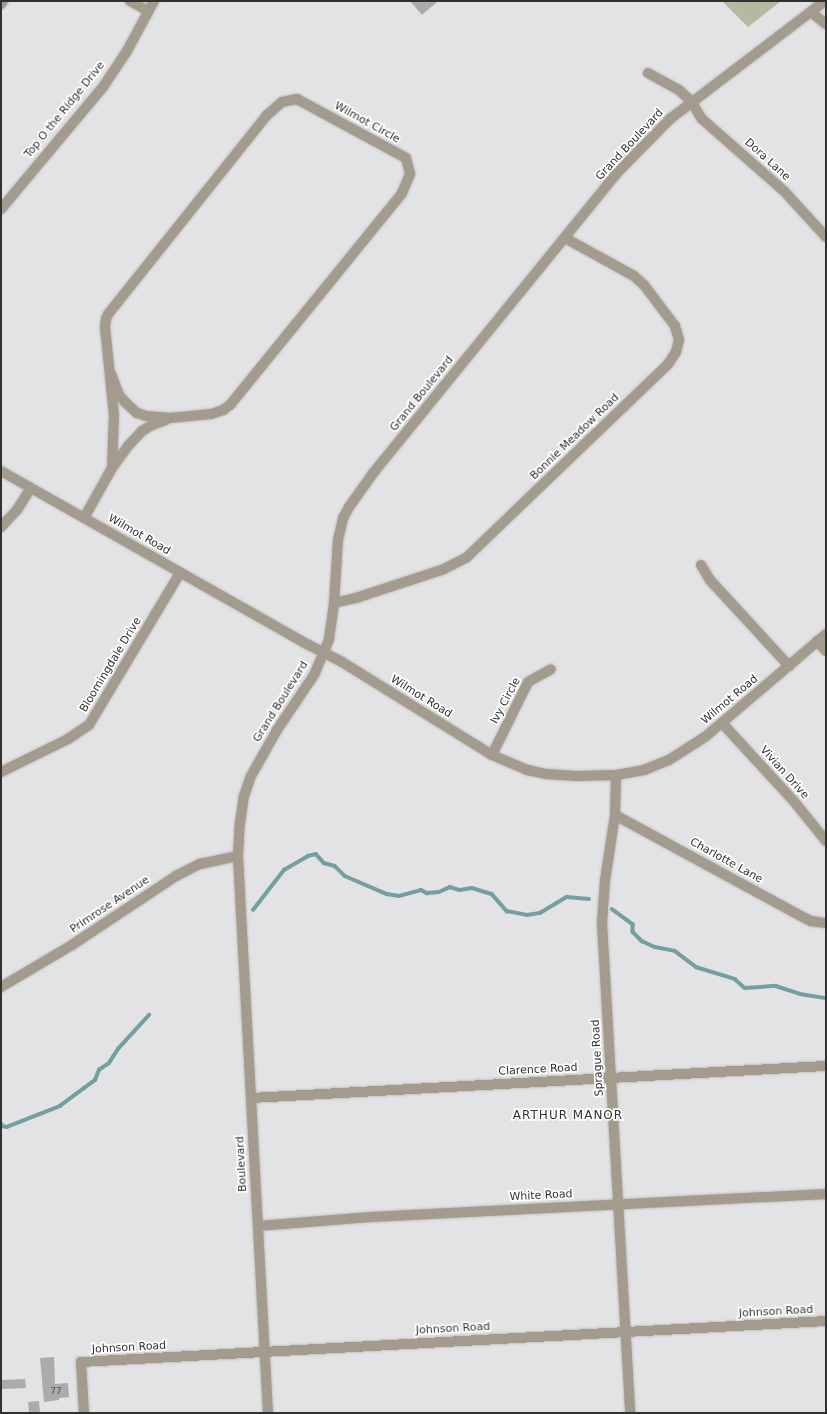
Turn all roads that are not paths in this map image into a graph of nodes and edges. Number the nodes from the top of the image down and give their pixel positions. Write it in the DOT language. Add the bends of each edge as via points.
graph roads {
  1 [pos="3,1"];
  2 [pos="130,1"];
  3 [pos="154,1"];
  4 [pos="825,1"];
  5 [pos="1,4"];
  6 [pos="148,11"];
  7 [pos="811,12"];
  8 [pos="826,24"];
  9 [pos="648,73"];
  10 [pos="691,102"];
  11 [pos="1,209"];
  12 [pos="826,236"];
  13 [pos="565,238"];
  14 [pos="111,374"];
  15 [pos="170,418"];
  16 [pos="112,468"];
  17 [pos="1,471"];
  18 [pos="31,488"];
  19 [pos="84,518"];
  20 [pos="1,527"];
  21 [pos="701,565"];
  22 [pos="180,573"];
  23 [pos="334,603"];
  24 [pos="826,634"];
  25 [pos="817,641"];
  26 [pos="826,651"];
  27 [pos="323,653"];
  28 [pos="789,666"];
  29 [pos="551,669"];
  30 [pos="722,723"];
  31 [pos="492,755"];
  32 [pos="1,772"];
  33 [pos="616,775"];
  34 [pos="615,815"];
  35 [pos="826,841"];
  36 [pos="238,856"];
  37 [pos="241,913"];
  38 [pos="826,923"];
  39 [pos="1,987"];
  40 [pos="826,1066"];
  41 [pos="611,1078"];
  42 [pos="251,1098"];
  43 [pos="826,1194"];
  44 [pos="618,1204"];
  45 [pos="258,1226"];
  46 [pos="826,1321"];
  47 [pos="625,1332"];
  48 [pos="264,1352"];
  49 [pos="84,1413"];
  50 [pos="268,1413"];
  51 [pos="630,1413"];
  1 -- 5 [label="street"];
  2 -- 6 [label="street"];
  3 -- 6 [label="street, Top O the Ridge Drive"];
  4 -- 7 [label="street, Grand Boulevard"];
  6 -- 11 [label="street, Top O the Ridge Drive" via="103,87"];
  7 -- 8 [label="street"];
  7 -- 10 [label="street, Grand Boulevard"];
  9 -- 10 [label="street, Dora Lane" via="679,90"];
  10 -- 12 [label="street, Dora Lane" via="702,119 784,191"];
  10 -- 13 [label="street, Grand Boulevard" via="670,119 617,173"];
  13 -- 23 [label="street, Grand Boulevard" via="348,507 340,528"];
  13 -- 23 [label="street, Bonnie Meadow Road" via="634,276 644,285 675,326 679,340 676,352 662,369 466,558 444,569"];
  14 -- 15 [label="street, Wilmot Circle" via="119,395 132,409 146,416"];
  14 -- 15 [label="street, Wilmot Circle" via="105,327 108,314 275,106 297,99 406,158 410,174 402,193 230,405 217,413"];
  14 -- 16 [label="street, Wilmot Circle" via="114,415"];
  15 -- 16 [label="street, Wilmot Circle" via="142,431"];
  16 -- 19 [label="street, Wilmot Circle"];
  17 -- 18 [label="street, Wilmot Road"];
  18 -- 19 [label="street, Wilmot Road"];
  18 -- 20 [label="street" via="17,510"];
  19 -- 22 [label="street, Wilmot Road"];
  21 -- 28 [label="street" via="710,580"];
  22 -- 27 [label="street, Wilmot Road"];
  22 -- 32 [label="street, Bloomingdale Drive" via="89,725 68,739"];
  23 -- 27 [label="street, Grand Boulevard" via="329,639"];
  24 -- 25 [label="street, Wilmot Road"];
  25 -- 26 [label="street"];
  25 -- 28 [label="street, Wilmot Road"];
  27 -- 31 [label="street, Wilmot Road" via="342,662"];
  27 -- 36 [label="street, Grand Boulevard" via="314,675 277,730 251,776 244,796"];
  28 -- 30 [label="street, Wilmot Road"];
  29 -- 31 [label="street, Ivy Circle" via="528,682"];
  30 -- 33 [label="street, Wilmot Road" via="669,760 644,770"];
  30 -- 35 [label="street, Vivian Drive" via="792,799"];
  31 -- 33 [label="street, Wilmot Road" via="522,768 546,774"];
  33 -- 34 [label="street, Sprague Road"];
  34 -- 38 [label="street, Charlotte Lane" via="797,914 811,921"];
  34 -- 41 [label="street, Sprague Road" via="605,880 602,923"];
  36 -- 37 [label="street, Grand Boulevard"];
  36 -- 39 [label="street, Primrose Avenue" via="200,864 176,876 72,945"];
  37 -- 42 [label="street, Boulevard"];
  40 -- 41 [label="street, Clarence Road"];
  41 -- 42 [label="street, Clarence Road"];
  41 -- 44 [label="street, Sprague Road"];
  42 -- 45 [label="street, Boulevard"];
  43 -- 44 [label="street, White Road"];
  44 -- 45 [label="street, White Road" via="372,1217"];
  44 -- 47 [label="street, Sprague Road"];
  45 -- 48 [label="street, Boulevard"];
  46 -- 47 [label="street, Johnson Road"];
  47 -- 48 [label="street, Johnson Road"];
  47 -- 51 [label="street, Sprague Road"];
  48 -- 49 [label="street, Johnson Road" via="81,1362"];
  48 -- 50 [label="street, Boulevard"];
}
